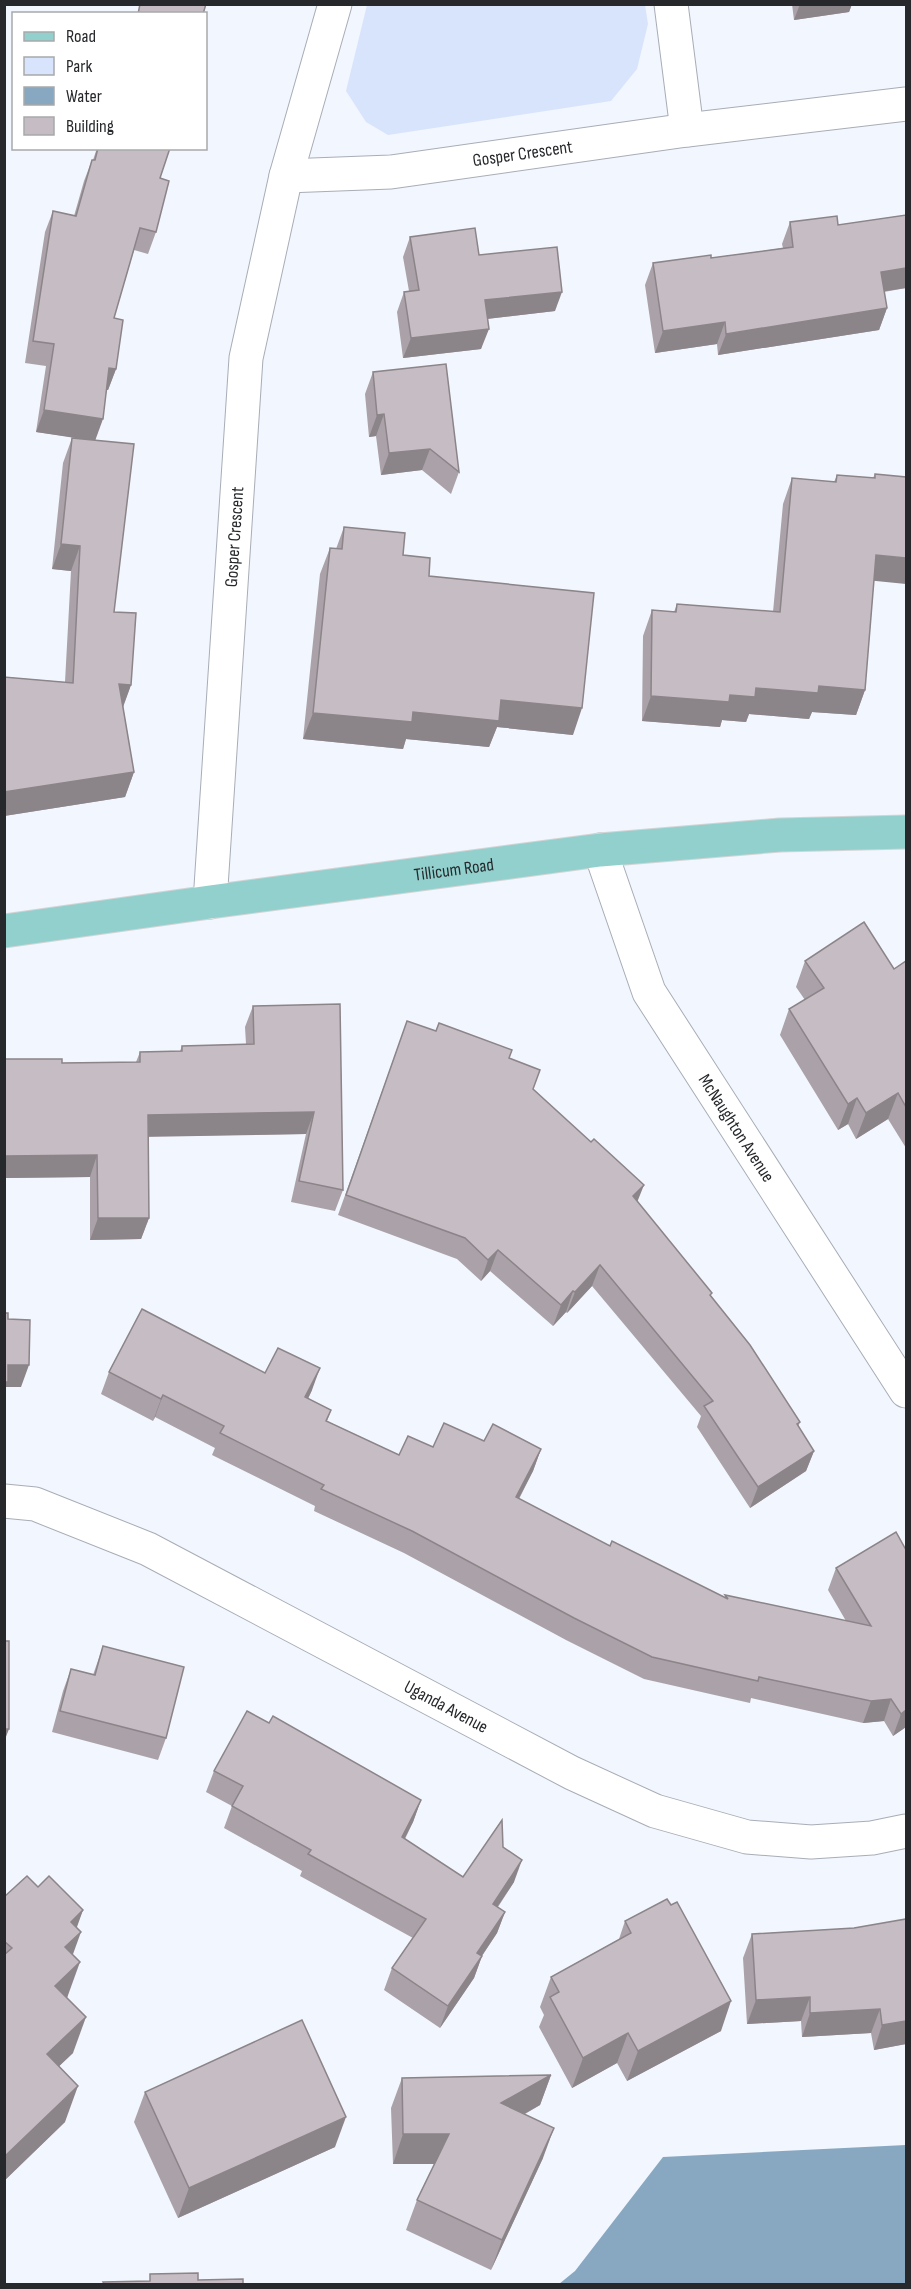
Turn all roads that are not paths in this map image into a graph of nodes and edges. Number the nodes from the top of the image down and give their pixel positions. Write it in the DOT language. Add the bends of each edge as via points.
graph roads {
  1 [pos="335,4"];
  2 [pos="671,4"];
  3 [pos="906,104"];
  4 [pos="687,130"];
  5 [pos="286,176"];
  6 [pos="906,832"];
  7 [pos="600,850"];
  8 [pos="210,902"];
  9 [pos="4,932"];
  10 [pos="906,1391"];
  11 [pos="4,1501"];
  12 [pos="906,1831"];
  1 -- 5 [label="street, Gosper Crescent"];
  2 -- 4 [label="street"];
  3 -- 4 [label="street, Gosper Crescent"];
  4 -- 5 [label="street, Gosper Crescent" via="391,172"];
  5 -- 8 [label="street, Gosper Crescent" via="246,358"];
  6 -- 7 [label="main road, Tillicum Road" via="780,835"];
  7 -- 8 [label="main road, Tillicum Road"];
  7 -- 10 [label="street, McNaughton Avenue" via="649,992"];
  8 -- 9 [label="main road, Tillicum Road"];
  11 -- 12 [label="street, Uganda Avenue" via="35,1504 148,1549 572,1773 655,1811 747,1837 811,1842 872,1838"];
}
